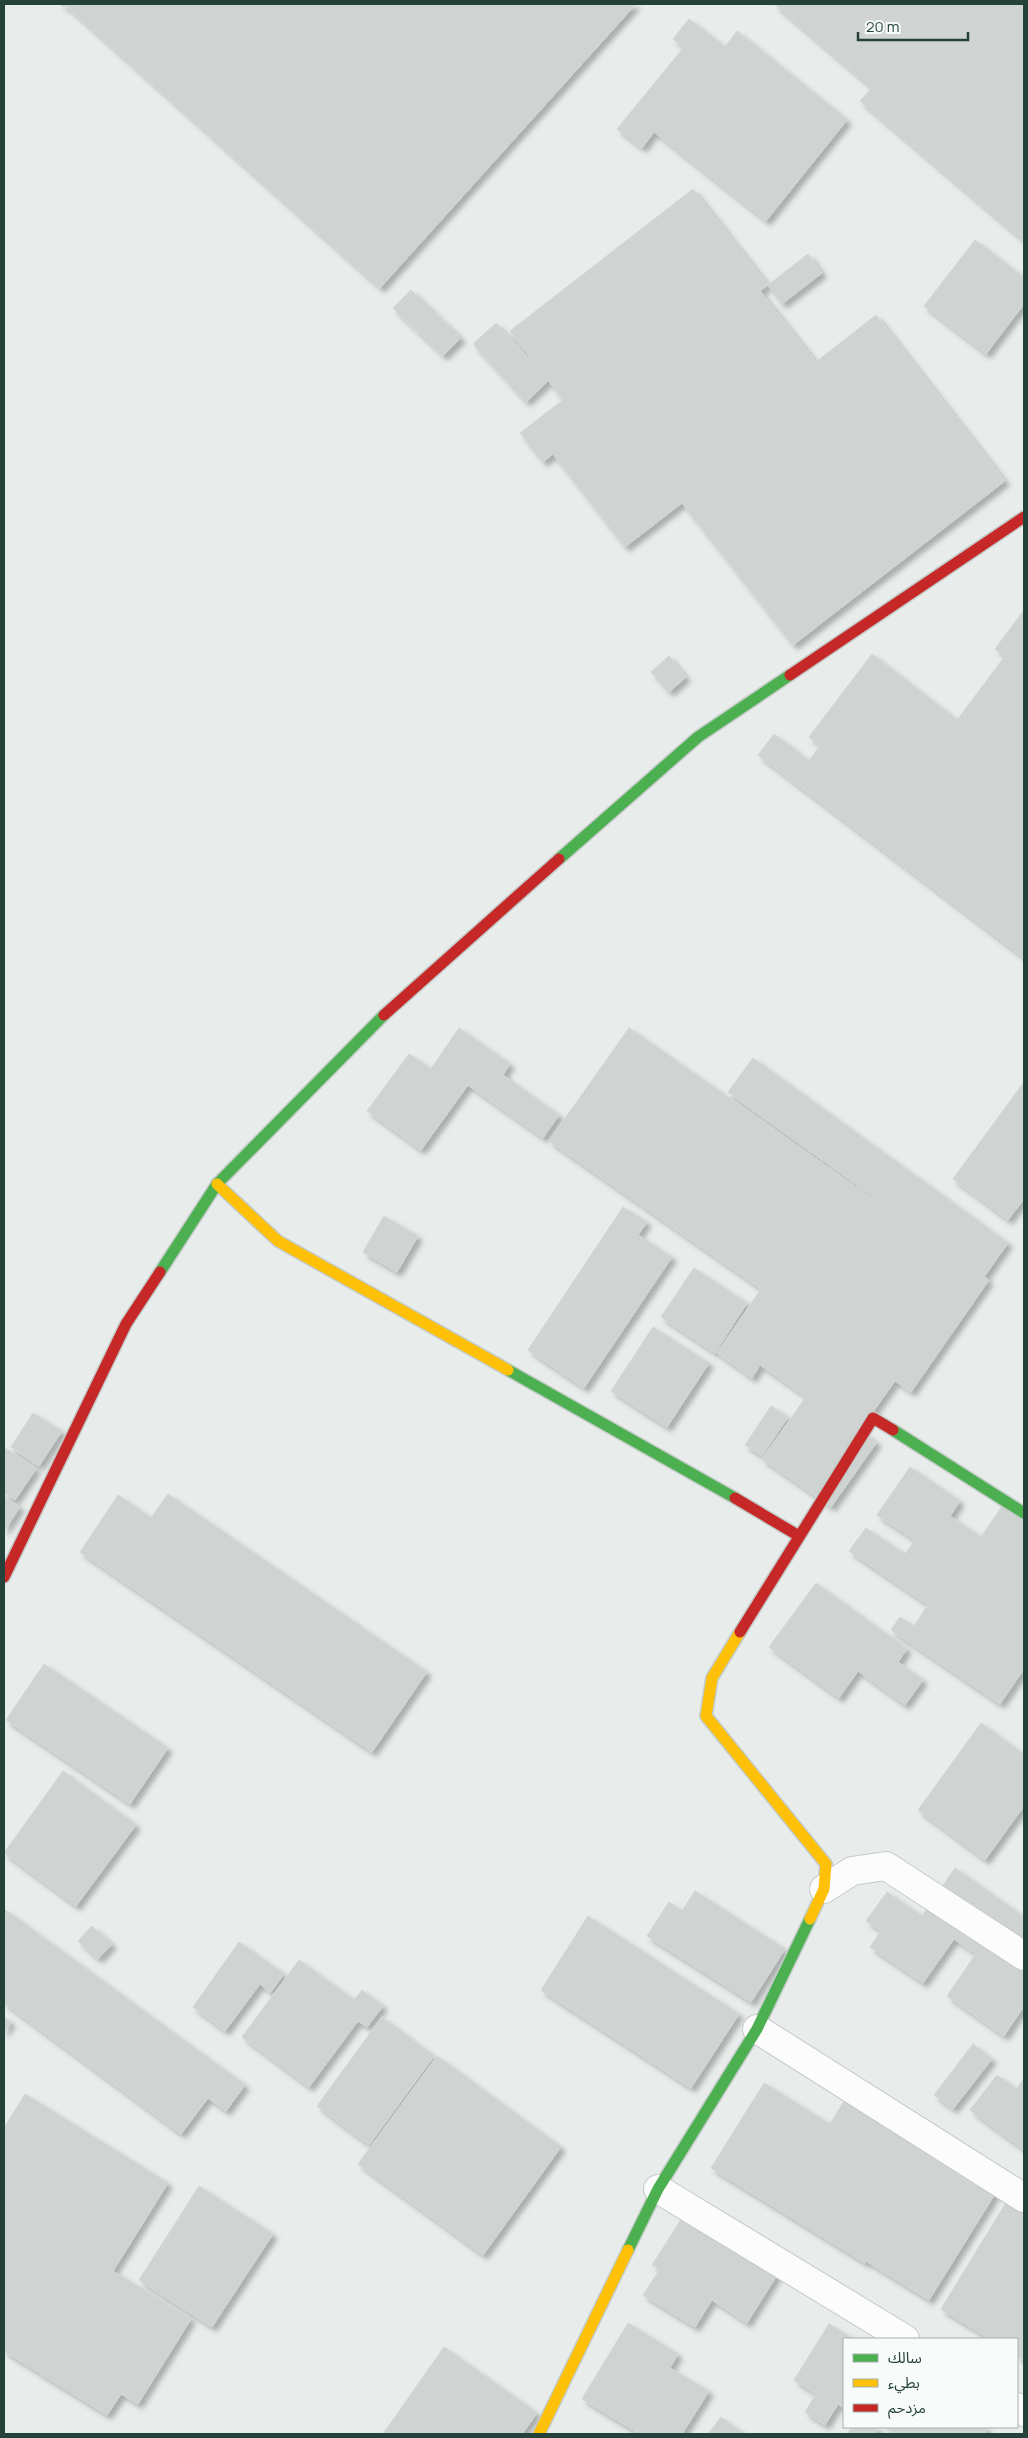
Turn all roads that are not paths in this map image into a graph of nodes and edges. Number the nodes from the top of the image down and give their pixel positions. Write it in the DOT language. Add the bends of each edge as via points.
graph roads {
  1 [pos="1024,517"];
  2 [pos="217,1184"];
  3 [pos="1024,1513"];
  4 [pos="799,1536"];
  5 [pos="4,1577"];
  6 [pos="824,1889"];
  7 [pos="1024,1956"];
  8 [pos="757,2029"];
  9 [pos="658,2189"];
  10 [pos="1024,2198"];
  11 [pos="903,2338"];
  12 [pos="545,2432"];
  1 -- 2 [label="street" via="698,737 397,1002"];
  2 -- 4 [label="street" via="278,1241"];
  2 -- 5 [label="street" via="126,1324"];
  3 -- 4 [label="street" via="873,1418"];
  4 -- 6 [label="street" via="712,1678 706,1716 826,1864"];
  6 -- 7 [label="street" via="852,1871 886,1866"];
  6 -- 8 [label="street"];
  8 -- 9 [label="street"];
  8 -- 10 [label="street"];
  9 -- 11 [label="street"];
  9 -- 12 [label="street"];
}
